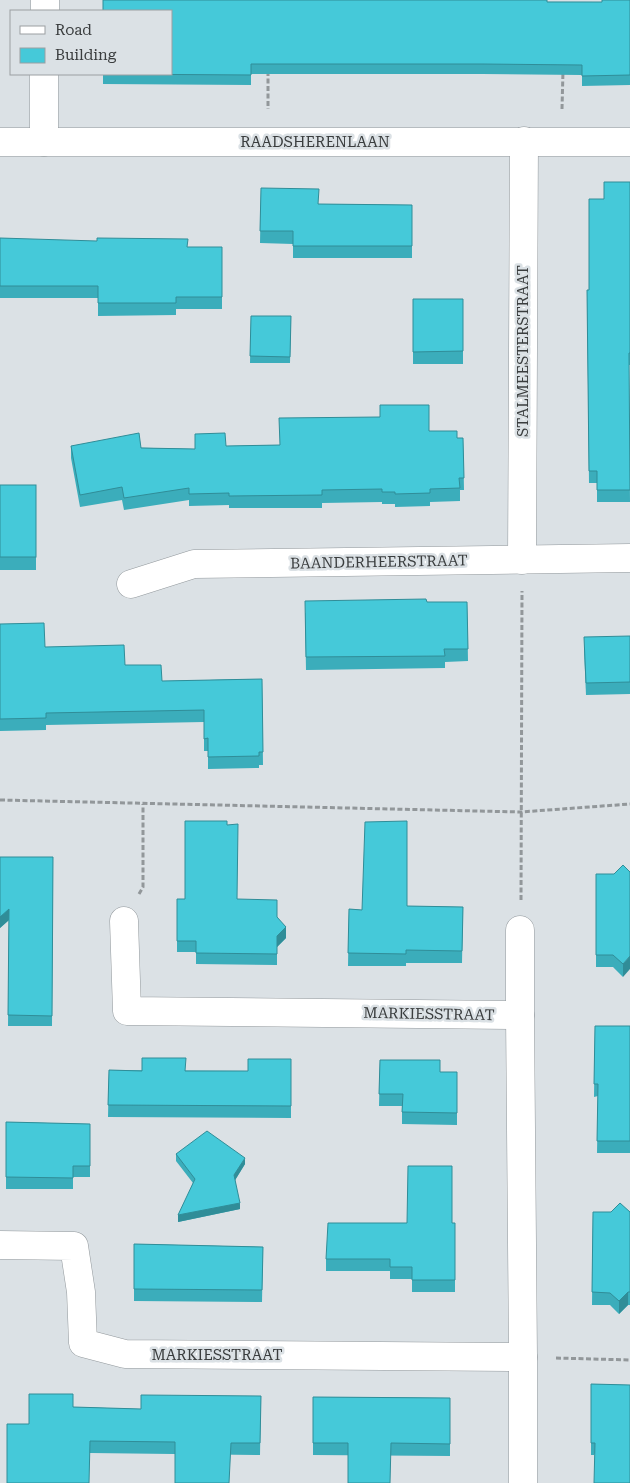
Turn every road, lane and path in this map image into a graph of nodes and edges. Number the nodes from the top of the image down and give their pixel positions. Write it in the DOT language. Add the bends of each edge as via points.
graph roads {
  1 [pos="268,66"];
  2 [pos="562,66"];
  3 [pos="44,75"];
  4 [pos="524,141"];
  5 [pos="0,142"];
  6 [pos="44,142"];
  7 [pos="269,142"];
  8 [pos="562,142"];
  9 [pos="630,142"];
  10 [pos="630,558"];
  11 [pos="522,560"];
  12 [pos="131,584"];
  13 [pos="0,800"];
  14 [pos="143,804"];
  15 [pos="630,804"];
  16 [pos="521,812"];
  17 [pos="124,921"];
  18 [pos="520,930"];
  19 [pos="520,1015"];
  20 [pos="0,1245"];
  21 [pos="523,1357"];
  22 [pos="630,1360"];
  23 [pos="523,1483"];
  1 -- 7 [label="path"];
  2 -- 8 [label="path"];
  3 -- 6 [label="street"];
  4 -- 7 [label="street, RAADSHERENLAAN"];
  4 -- 8 [label="street, RAADSHERENLAAN"];
  4 -- 11 [label="street, STALMEESTERSTRAAT"];
  5 -- 6 [label="street, RAADSHERENLAAN"];
  6 -- 7 [label="street, RAADSHERENLAAN"];
  8 -- 9 [label="street, RAADSHERENLAAN"];
  10 -- 11 [label="street, BAANDERHEERSTRAAT"];
  11 -- 12 [label="street, BAANDERHEERSTRAAT" via="194,564"];
  11 -- 16 [label="path"];
  13 -- 14 [label="path"];
  14 -- 16 [label="path"];
  14 -- 17 [label="path" via="143,887"];
  15 -- 16 [label="path"];
  16 -- 18 [label="path"];
  17 -- 19 [label="street, MARKIESSTRAAT" via="127,1011"];
  18 -- 19 [label="street"];
  19 -- 21 [label="street"];
  20 -- 21 [label="street, MARKIESSTRAAT" via="74,1246 84,1343 125,1354"];
  21 -- 22 [label="path"];
  21 -- 23 [label="street"];
}
